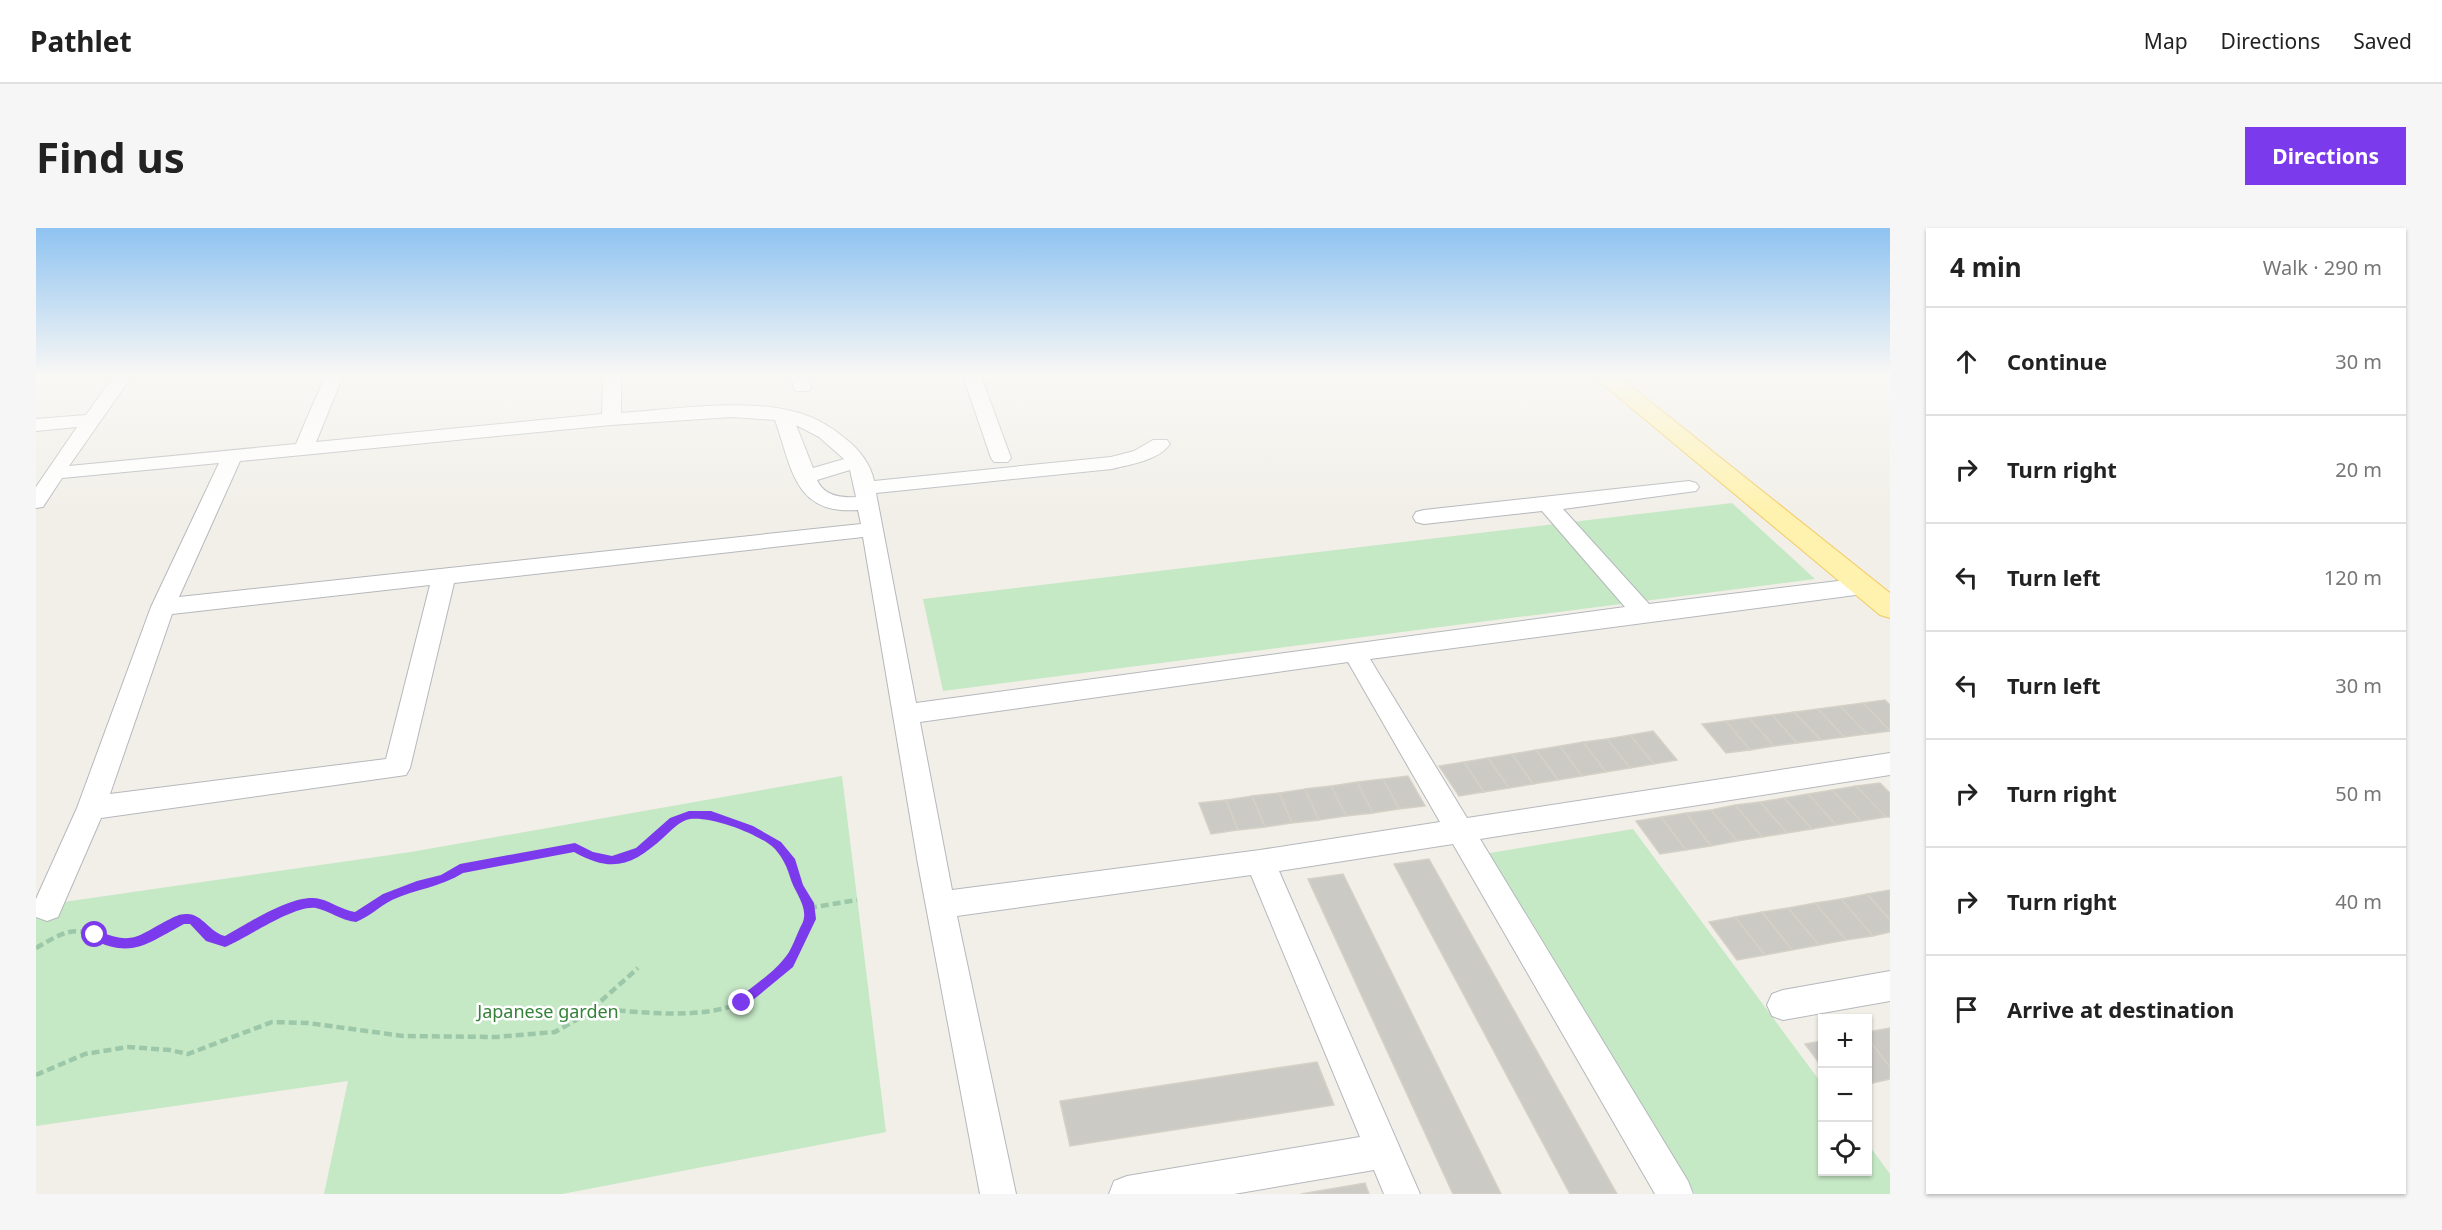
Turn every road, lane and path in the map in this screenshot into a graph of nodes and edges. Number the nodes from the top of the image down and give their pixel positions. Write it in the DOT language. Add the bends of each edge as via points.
graph roads {
  1 [pos="79,421"];
  2 [pos="90,421"];
  3 [pos="315,421"];
  4 [pos="590,421"];
  5 [pos="785,421"];
  6 [pos="803,421"];
  7 [pos="988,421"];
  8 [pos="1660,421"];
  9 [pos="1683,421"];
  10 [pos="36,425"];
  11 [pos="1160,444"];
  12 [pos="303,450"];
  13 [pos="232,458"];
  14 [pos="1001,458"];
  15 [pos="855,462"];
  16 [pos="56,473"];
  17 [pos="806,477"];
  18 [pos="1689,487"];
  19 [pos="867,495"];
  20 [pos="36,501"];
  21 [pos="1547,504"];
  22 [pos="1424,517"];
  23 [pos="874,529"];
  24 [pos="444,576"];
  25 [pos="1863,586"];
  26 [pos="1890,588"];
  27 [pos="163,607"];
  28 [pos="1890,608"];
  29 [pos="1643,613"];
  30 [pos="1355,654"];
  31 [pos="905,714"];
  32 [pos="1890,764"];
  33 [pos="91,808"];
  34 [pos="1460,831"];
  35 [pos="1260,862"];
  36 [pos="857,900"];
  37 [pos="940,905"];
  38 [pos="47,908"];
  39 [pos="809,908"];
  40 [pos="36,948"];
  41 [pos="638,968"];
  42 [pos="1890,986"];
  43 [pos="1783,1005"];
  44 [pos="591,1010"];
  45 [pos="36,1076"];
  46 [pos="1384,1151"];
  47 [pos="998,1194"];
  48 [pos="1127,1194"];
  49 [pos="1402,1194"];
  50 [pos="1675,1194"];
  1 -- 10 [label="street"];
  2 -- 16 [label="street" via="53,474"];
  3 -- 12 [label="street"];
  4 -- 12 [label="street"];
  5 -- 17 [label="street"];
  6 -- 15 [label="street" via="826,433"];
  7 -- 14 [label="street"];
  8 -- 25 [label="main road"];
  9 -- 26 [label="main road"];
  11 -- 19 [label="street" via="1141,455 1112,463"];
  12 -- 13 [label="street"];
  13 -- 16 [label="street"];
  13 -- 27 [label="street"];
  15 -- 17 [label="street"];
  15 -- 19 [label="street"];
  16 -- 20 [label="street"];
  17 -- 19 [label="street" via="818,497 833,504"];
  18 -- 21 [label="street"];
  19 -- 23 [label="street"];
  21 -- 22 [label="street"];
  21 -- 29 [label="street"];
  23 -- 24 [label="street"];
  23 -- 31 [label="street"];
  24 -- 27 [label="street"];
  24 -- 33 [label="street" via="397,768"];
  25 -- 28 [label="main road"];
  25 -- 29 [label="street"];
  27 -- 33 [label="street"];
  29 -- 30 [label="street"];
  30 -- 31 [label="street"];
  30 -- 34 [label="street"];
  31 -- 37 [label="street"];
  32 -- 34 [label="street"];
  33 -- 38 [label="street"];
  34 -- 35 [label="street"];
  34 -- 50 [label="street"];
  35 -- 37 [label="street"];
  35 -- 46 [label="street"];
  36 -- 39 [label="path"];
  37 -- 47 [label="street"];
  39 -- 40 [label="path" via="791,862 777,845 711,815 689,815 674,821 640,852 612,861 575,848 460,869 443,879 387,897 356,917 318,903 301,903 225,941 210,937 193,919 183,918 139,942 125,945 79,930 61,933"];
  39 -- 44 [label="path" via="810,919 788,963 742,1003 671,1014"];
  41 -- 44 [label="path"];
  42 -- 43 [label="street"];
  44 -- 45 [label="path" via="555,1032 512,1036 369,1033 286,1020 188,1054 128,1047 86,1054"];
  46 -- 48 [label="street"];
  46 -- 49 [label="street"];
}
